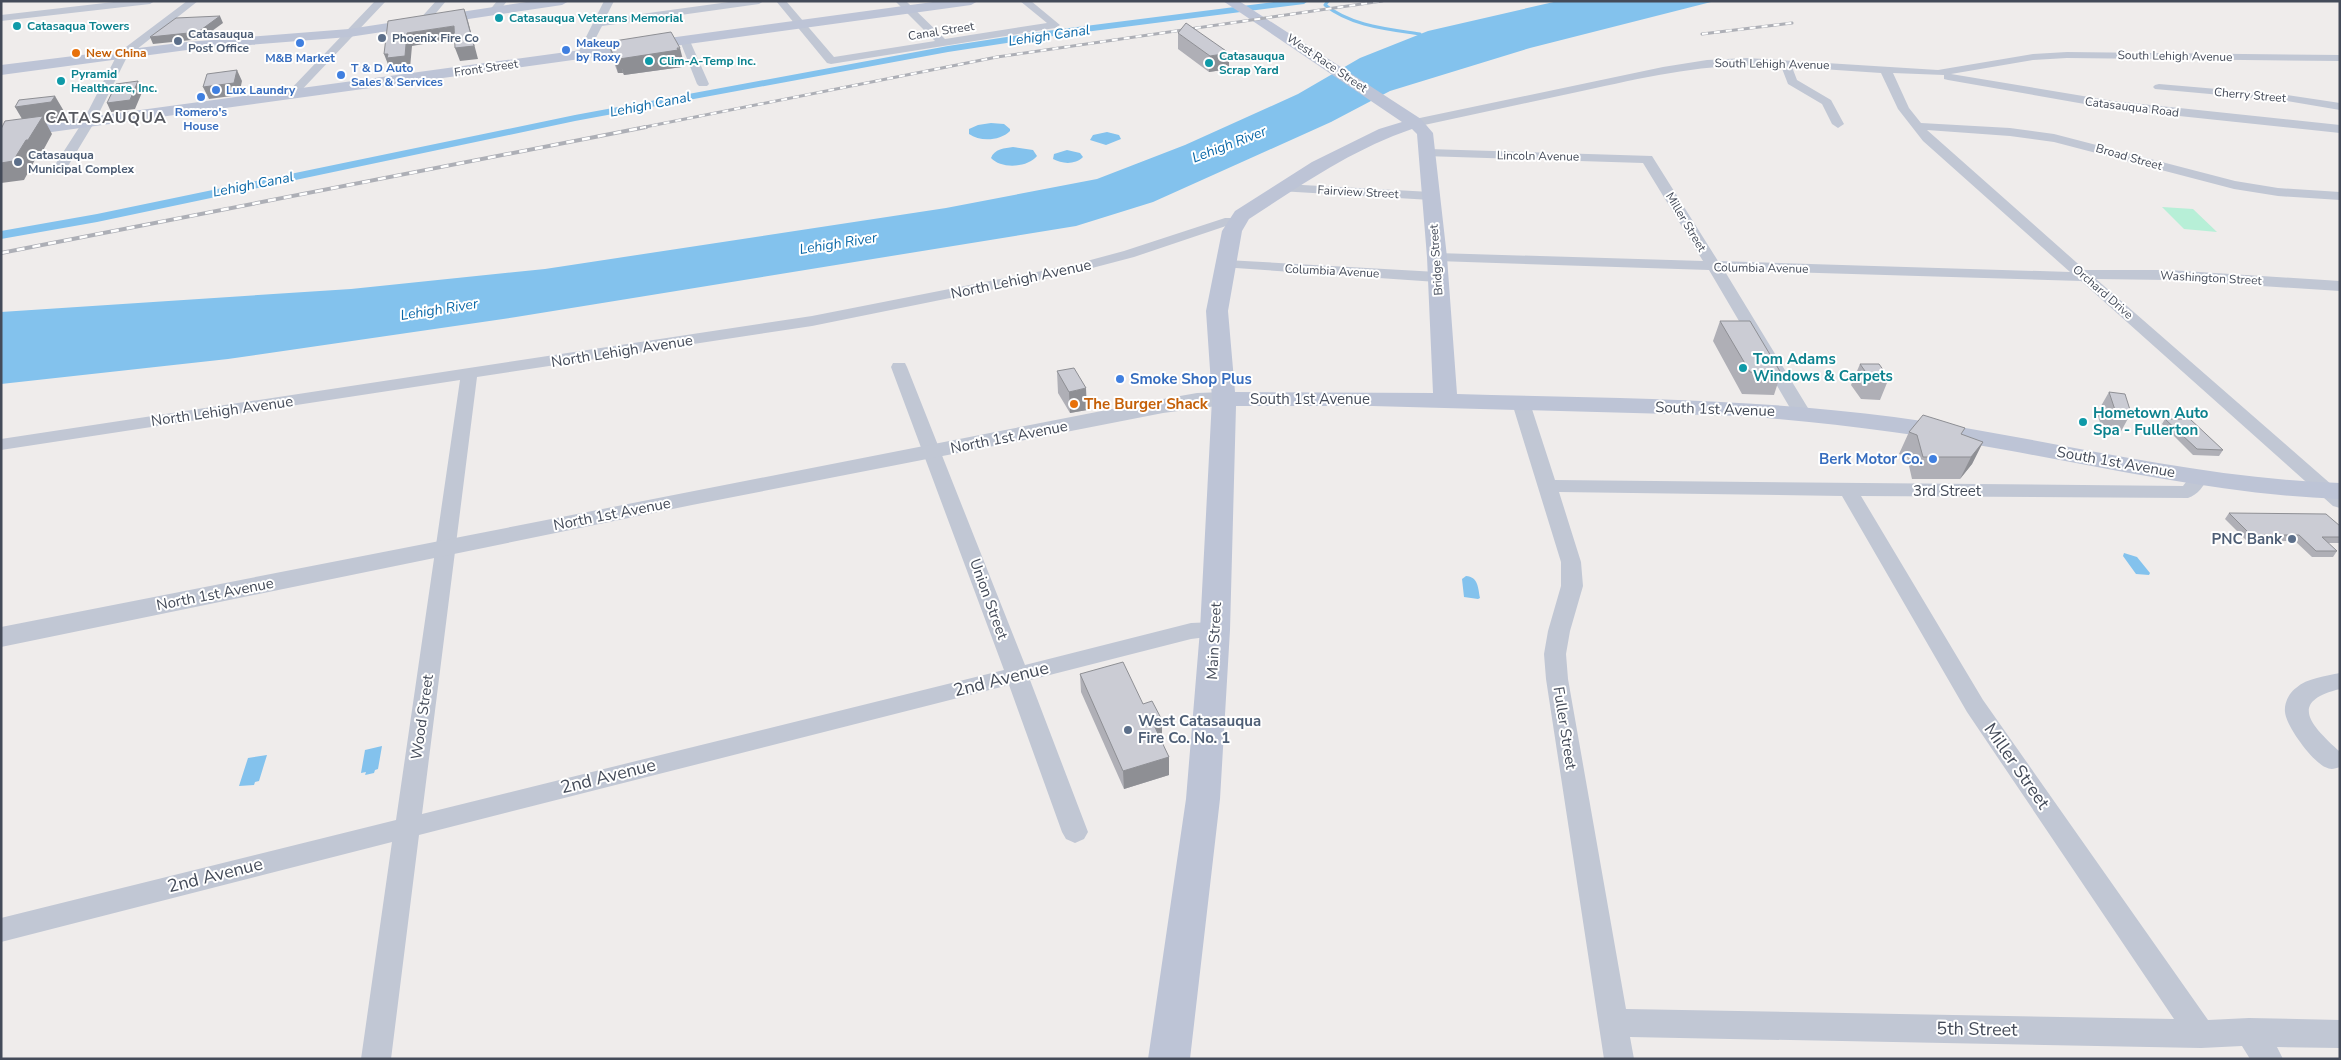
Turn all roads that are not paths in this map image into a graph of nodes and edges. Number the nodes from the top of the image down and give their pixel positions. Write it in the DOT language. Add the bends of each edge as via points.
graph roads {
  1 [pos="150,1"];
  2 [pos="193,1"];
  3 [pos="381,1"];
  4 [pos="441,1"];
  5 [pos="562,1"];
  6 [pos="609,1"];
  7 [pos="759,1"];
  8 [pos="781,1"];
  9 [pos="971,1"];
  10 [pos="1025,1"];
  11 [pos="498,6"];
  12 [pos="904,6"];
  13 [pos="1239,6"];
  14 [pos="1,18"];
  15 [pos="598,22"];
  16 [pos="422,23"];
  17 [pos="800,25"];
  18 [pos="349,33"];
  19 [pos="685,41"];
  20 [pos="943,43"];
  21 [pos="122,54"];
  22 [pos="582,55"];
  23 [pos="2340,58"];
  24 [pos="1785,63"];
  25 [pos="1886,69"];
  26 [pos="1,70"];
  27 [pos="1925,73"];
  28 [pos="702,84"];
  29 [pos="2159,87"];
  30 [pos="2306,91"];
  31 [pos="291,95"];
  32 [pos="2319,103"];
  33 [pos="2340,107"];
  34 [pos="88,123"];
  35 [pos="1415,123"];
  36 [pos="1838,124"];
  37 [pos="1916,126"];
  38 [pos="2340,129"];
  39 [pos="1,134"];
  40 [pos="1428,153"];
  41 [pos="1647,159"];
  42 [pos="58,171"];
  43 [pos="1284,188"];
  44 [pos="1431,196"];
  45 [pos="2340,196"];
  46 [pos="1236,222"];
  47 [pos="1226,264"];
  48 [pos="1713,266"];
  49 [pos="1437,267"];
  50 [pos="2084,275"];
  51 [pos="2340,286"];
  52 [pos="899,367"];
  53 [pos="470,375"];
  54 [pos="1224,399"];
  55 [pos="1445,401"];
  56 [pos="1522,403"];
  57 [pos="1802,414"];
  58 [pos="1,445"];
  59 [pos="931,452"];
  60 [pos="2194,485"];
  61 [pos="1547,486"];
  62 [pos="1848,490"];
  63 [pos="2336,495"];
  64 [pos="445,547"];
  65 [pos="1215,630"];
  66 [pos="1,636"];
  67 [pos="1017,675"];
  68 [pos="2340,681"];
  69 [pos="2332,760"];
  70 [pos="406,826"];
  71 [pos="1074,832"];
  72 [pos="1,930"];
  73 [pos="1613,1023"];
  74 [pos="2249,1032"];
  75 [pos="2201,1034"];
  76 [pos="2340,1034"];
  77 [pos="376,1059"];
  78 [pos="1169,1059"];
  79 [pos="1619,1059"];
  80 [pos="2268,1059"];
  1 -- 14 [label="street"];
  2 -- 21 [label="street"];
  3 -- 18 [label="street"];
  4 -- 16 [label="street"];
  5 -- 11 [label="main road"];
  6 -- 15 [label="street"];
  7 -- 15 [label="street"];
  8 -- 17 [label="street"];
  9 -- 12 [label="main road, Front Street"];
  10 -- 20 [label="street, Canal Street" via="1056,26"];
  11 -- 16 [label="main road"];
  12 -- 17 [label="main road, Front Street"];
  12 -- 20 [label="street"];
  13 -- 35 [label="main road, West Race Street"];
  15 -- 22 [label="street"];
  16 -- 18 [label="main road"];
  17 -- 19 [label="main road, Front Street"];
  17 -- 20 [label="street, Canal Street" via="831,61"];
  18 -- 21 [label="main road"];
  18 -- 31 [label="street"];
  19 -- 22 [label="main road, Front Street"];
  19 -- 28 [label="street"];
  21 -- 26 [label="main road"];
  21 -- 34 [label="street"];
  22 -- 31 [label="main road, Front Street"];
  23 -- 27 [label="street, South Lehigh Avenue" via="2067,55"];
  24 -- 25 [label="street, South Lehigh Avenue"];
  24 -- 35 [label="street, South Lehigh Avenue" via="1725,61 1689,65"];
  24 -- 36 [label="street" via="1792,82 1827,102"];
  25 -- 27 [label="street, South Lehigh Avenue"];
  25 -- 37 [label="street, Orchard Drive" via="1904,109"];
  27 -- 38 [label="street, Catasauqua Road" via="2122,106"];
  29 -- 32 [label="street, Cherry Street"];
  30 -- 32 [label="street"];
  31 -- 34 [label="main road, Front Street"];
  32 -- 33 [label="street, Cherry Street"];
  34 -- 39 [label="main road, Front Street"];
  34 -- 42 [label="street"];
  35 -- 40 [label="main road, Bridge Street" via="1425,133"];
  35 -- 43 [label="main road, South Lehigh Avenue" via="1385,133 1338,156"];
  37 -- 45 [label="street, Broad Street" via="2039,136 2094,147 2234,185"];
  37 -- 50 [label="street, Orchard Drive"];
  40 -- 41 [label="street, Lincoln Avenue"];
  40 -- 44 [label="main road, Bridge Street"];
  41 -- 48 [label="street, Miller Street"];
  43 -- 44 [label="street, Fairview Street"];
  43 -- 46 [label="main road, South Lehigh Avenue"];
  44 -- 49 [label="main road, Bridge Street"];
  46 -- 47 [label="main road, Main Street"];
  46 -- 53 [label="street, North Lehigh Avenue" via="1225,222 1079,268 860,312"];
  47 -- 49 [label="street, Columbia Avenue"];
  47 -- 54 [label="main road, Main Street" via="1217,311"];
  48 -- 49 [label="street, Columbia Avenue"];
  48 -- 50 [label="street, Columbia Avenue"];
  48 -- 57 [label="street, Miller Street"];
  49 -- 55 [label="main road, Bridge Street"];
  50 -- 51 [label="street, Washington Street" via="2183,276"];
  50 -- 63 [label="street, Orchard Drive"];
  52 -- 59 [label="street, Union Street"];
  53 -- 58 [label="street, North Lehigh Avenue"];
  53 -- 64 [label="street, Wood Street"];
  54 -- 55 [label="main road, South 1st Avenue"];
  54 -- 59 [label="street, North 1st Avenue" via="1163,406"];
  54 -- 65 [label="main road, Main Street"];
  55 -- 56 [label="main road, South 1st Avenue"];
  56 -- 57 [label="main road, South 1st Avenue" via="1742,409"];
  56 -- 61 [label="street, Fuller Street"];
  57 -- 60 [label="main road, South 1st Avenue" via="1927,428"];
  59 -- 64 [label="street, North 1st Avenue"];
  59 -- 67 [label="street, Union Street"];
  60 -- 62 [label="street, 3rd Street"];
  60 -- 63 [label="main road, 3rd Street" via="2264,486"];
  61 -- 62 [label="street, 3rd Street"];
  61 -- 73 [label="street, Fuller Street" via="1571,562 1572,586 1555,654 1557,679"];
  62 -- 75 [label="street, Miller Street" via="1996,739"];
  64 -- 66 [label="street, North 1st Avenue"];
  64 -- 70 [label="street, Wood Street"];
  65 -- 67 [label="street, 2nd Avenue" via="1191,632"];
  65 -- 78 [label="main road, Main Street" via="1203,799"];
  67 -- 70 [label="street, 2nd Avenue"];
  67 -- 71 [label="street, Union Street"];
  68 -- 69 [label="street" via="2307,690 2299,699 2296,710 2308,737"];
  70 -- 72 [label="street, 2nd Avenue"];
  70 -- 77 [label="street, Wood Street"];
  73 -- 75 [label="street, 5th Street"];
  73 -- 79 [label="street, Fuller Street"];
  74 -- 75 [label="street, 5th Street"];
  74 -- 76 [label="street, 5th Street"];
  74 -- 80 [label="street"];
}
